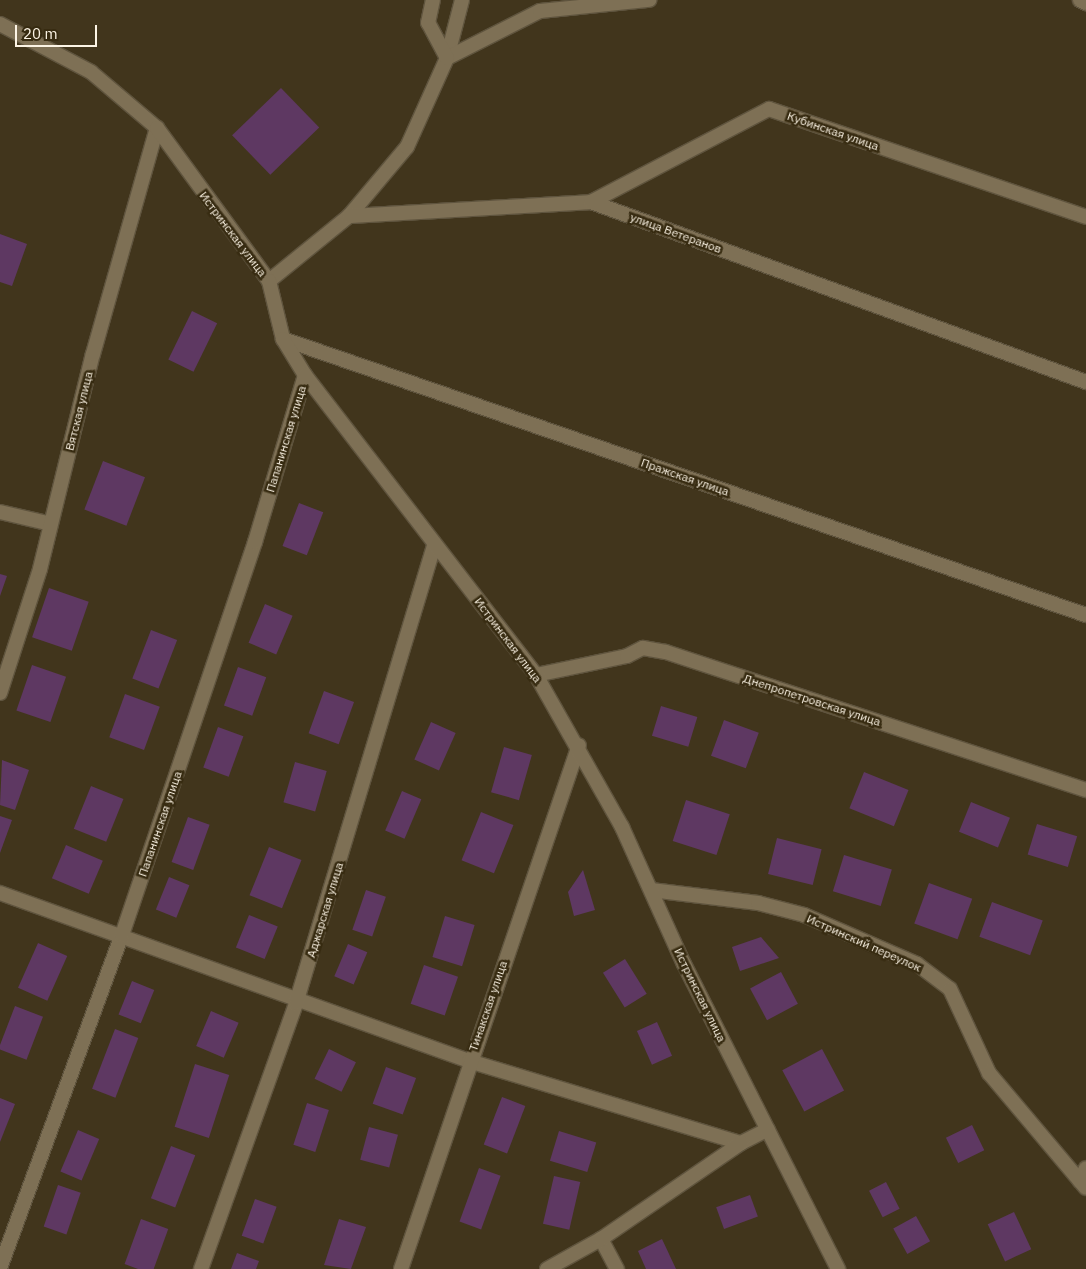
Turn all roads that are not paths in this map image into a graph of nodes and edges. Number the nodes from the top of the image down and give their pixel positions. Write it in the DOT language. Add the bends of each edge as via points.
graph roads {
  1 [pos="433,0"];
  2 [pos="462,0"];
  3 [pos="649,0"];
  4 [pos="1080,0"];
  5 [pos="1086,3"];
  6 [pos="0,24"];
  7 [pos="447,58"];
  8 [pos="157,128"];
  9 [pos="591,202"];
  10 [pos="349,216"];
  11 [pos="1086,217"];
  12 [pos="269,281"];
  13 [pos="283,339"];
  14 [pos="306,375"];
  15 [pos="1086,382"];
  16 [pos="0,512"];
  17 [pos="51,524"];
  18 [pos="434,547"];
  19 [pos="1086,615"];
  20 [pos="536,675"];
  21 [pos="0,693"];
  22 [pos="579,745"];
  23 [pos="1086,790"];
  24 [pos="651,890"];
  25 [pos="0,893"];
  26 [pos="122,935"];
  27 [pos="296,1003"];
  28 [pos="468,1062"];
  29 [pos="768,1129"];
  30 [pos="741,1143"];
  31 [pos="1086,1168"];
  32 [pos="1083,1185"];
  33 [pos="601,1238"];
  34 [pos="0,1268"];
  35 [pos="201,1269"];
  36 [pos="401,1269"];
  37 [pos="547,1269"];
  38 [pos="617,1269"];
  39 [pos="838,1269"];
  1 -- 7 [label="street" via="428,23"];
  2 -- 7 [label="street"];
  3 -- 7 [label="street" via="540,11"];
  4 -- 5 [label="street"];
  6 -- 8 [label="street, Истринская улица" via="91,72"];
  7 -- 10 [label="street" via="407,147"];
  8 -- 12 [label="street, Истринская улица"];
  8 -- 17 [label="street, Вятская улица" via="93,354"];
  9 -- 10 [label="street, улица Ветеранов"];
  9 -- 11 [label="street, Кубинская улица" via="769,109"];
  9 -- 15 [label="street, улица Ветеранов"];
  10 -- 12 [label="street"];
  12 -- 13 [label="street, Истринская улица"];
  13 -- 14 [label="street, Истринская улица"];
  13 -- 19 [label="street, Пражская улица"];
  14 -- 18 [label="street, Истринская улица"];
  14 -- 26 [label="street, Папанинская улица" via="255,542"];
  16 -- 17 [label="street"];
  17 -- 21 [label="street, Вятская улица"];
  18 -- 20 [label="street, Истринская улица"];
  18 -- 27 [label="street, Аджарская улица"];
  20 -- 22 [label="street, Истринская улица"];
  20 -- 23 [label="street, Днепропетровская улица" via="627,656 643,648 666,652"];
  22 -- 24 [label="street, Истринская улица"];
  22 -- 28 [label="street, Тинакская улица"];
  24 -- 29 [label="street, Истринская улица"];
  24 -- 32 [label="street, Истринский переулок" via="758,903 804,915 917,964 950,989 989,1073"];
  25 -- 26 [label="street"];
  26 -- 27 [label="street"];
  26 -- 34 [label="street, Папанинская улица"];
  27 -- 28 [label="street"];
  27 -- 35 [label="street, Аджарская улица"];
  28 -- 30 [label="street"];
  28 -- 36 [label="street, Тинакская улица"];
  29 -- 30 [label="street"];
  29 -- 39 [label="street, Истринская улица"];
  30 -- 33 [label="street"];
  31 -- 32 [label="street"];
  33 -- 37 [label="street"];
  33 -- 38 [label="street"];
}
